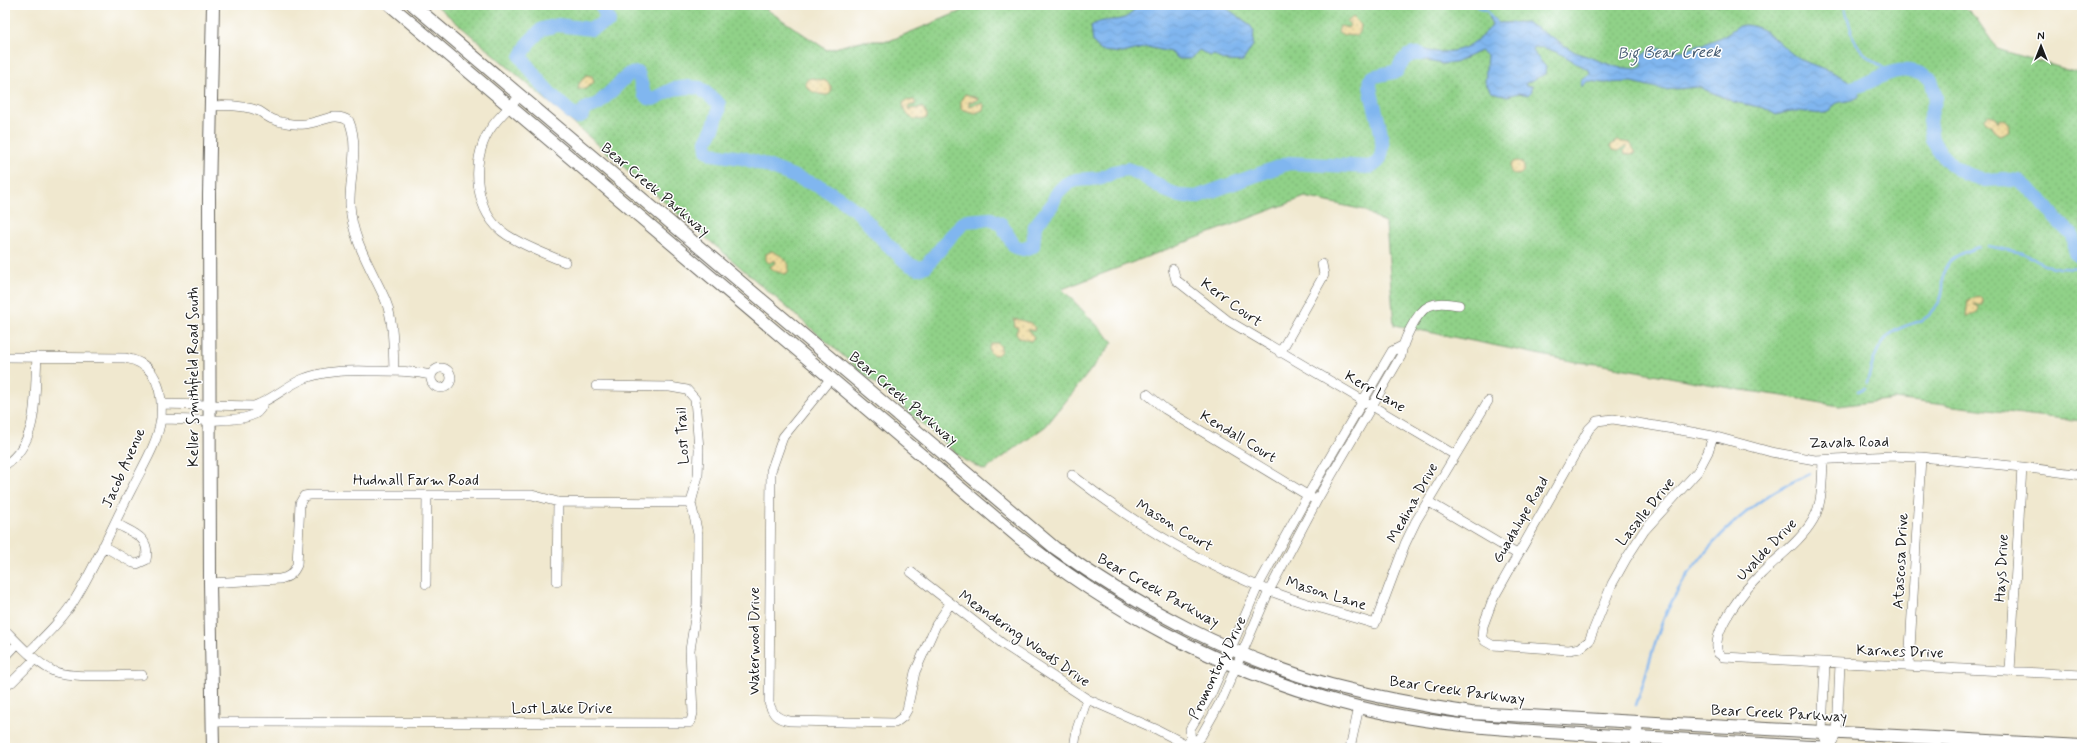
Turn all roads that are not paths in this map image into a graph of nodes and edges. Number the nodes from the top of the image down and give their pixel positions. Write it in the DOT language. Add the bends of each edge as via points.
graph roads {
  1 [pos="213,5"];
  2 [pos="390,5"];
  3 [pos="412,5"];
  4 [pos="436,25"];
  5 [pos="427,36"];
  6 [pos="519,97"];
  7 [pos="210,106"];
  8 [pos="510,107"];
  9 [pos="564,262"];
  10 [pos="1322,264"];
  11 [pos="1173,269"];
  12 [pos="1460,305"];
  13 [pos="1402,346"];
  14 [pos="1280,353"];
  15 [pos="5,357"];
  16 [pos="37,357"];
  17 [pos="394,370"];
  18 [pos="431,375"];
  19 [pos="831,378"];
  20 [pos="596,386"];
  21 [pos="1147,394"];
  22 [pos="1363,401"];
  23 [pos="1488,401"];
  24 [pos="264,402"];
  25 [pos="161,404"];
  26 [pos="210,404"];
  27 [pos="1372,405"];
  28 [pos="161,419"];
  29 [pos="210,420"];
  30 [pos="1597,420"];
  31 [pos="1713,436"];
  32 [pos="1455,455"];
  33 [pos="1921,457"];
  34 [pos="1823,460"];
  35 [pos="5,465"];
  36 [pos="2022,467"];
  37 [pos="1072,475"];
  38 [pos="2082,475"];
  39 [pos="1308,495"];
  40 [pos="427,496"];
  41 [pos="1317,500"];
  42 [pos="558,502"];
  43 [pos="1429,502"];
  44 [pos="691,503"];
  45 [pos="115,523"];
  46 [pos="103,546"];
  47 [pos="1517,554"];
  48 [pos="911,572"];
  49 [pos="557,582"];
  50 [pos="210,584"];
  51 [pos="426,584"];
  52 [pos="1258,586"];
  53 [pos="1269,590"];
  54 [pos="950,604"];
  55 [pos="1244,617"];
  56 [pos="1256,622"];
  57 [pos="1375,624"];
  58 [pos="5,630"];
  59 [pos="1482,639"];
  60 [pos="18,643"];
  61 [pos="1231,647"];
  62 [pos="1242,652"];
  63 [pos="1718,653"];
  64 [pos="31,656"];
  65 [pos="5,657"];
  66 [pos="1225,661"];
  67 [pos="1825,663"];
  68 [pos="1840,664"];
  69 [pos="1237,666"];
  70 [pos="1909,666"];
  71 [pos="2010,671"];
  72 [pos="142,675"];
  73 [pos="2082,675"];
  74 [pos="5,684"];
  75 [pos="1211,694"];
  76 [pos="1087,699"];
  77 [pos="1222,699"];
  78 [pos="1359,707"];
  79 [pos="212,722"];
  80 [pos="1637,722"];
  81 [pos="1822,732"];
  82 [pos="1837,733"];
  83 [pos="1636,742"];
  84 [pos="2082,746"];
  85 [pos="1192,747"];
  86 [pos="213,748"];
  87 [pos="1074,748"];
  88 [pos="1350,748"];
  89 [pos="1830,748"];
  1 -- 7 [label="main road, Keller Smithfield Road South"];
  2 -- 5 [label="main road, Bear Creek Parkway"];
  3 -- 4 [label="main road, Bear Creek Parkway"];
  4 -- 5 [label="main road"];
  4 -- 6 [label="main road, Bear Creek Parkway"];
  5 -- 8 [label="main road, Bear Creek Parkway"];
  6 -- 8 [label="street"];
  6 -- 61 [label="main road, Bear Creek Parkway" via="1055,548 1132,598"];
  7 -- 17 [label="street" via="243,106 259,111 273,120 287,123 306,124 343,116 349,120 354,147 350,193 353,225 389,312 393,330"];
  7 -- 26 [label="main road, Keller Smithfield Road South"];
  8 -- 9 [label="street" via="488,132 478,160 479,196 492,221 506,235"];
  8 -- 19 [label="main road, Bear Creek Parkway"];
  10 -- 14 [label="street" via="1324,275"];
  11 -- 14 [label="street, Kerr Court" via="1176,280 1227,320"];
  12 -- 13 [label="street, Promontory Drive" via="1443,303 1427,306 1419,315"];
  13 -- 22 [label="street, Promontory Drive" via="1392,351"];
  13 -- 27 [label="street, Promontory Drive" via="1401,356"];
  14 -- 22 [label="street, Kerr Lane"];
  15 -- 16 [label="street, Jacob Avenue"];
  16 -- 25 [label="street, Jacob Avenue" via="135,360 151,370"];
  16 -- 35 [label="street" via="31,432 22,449"];
  17 -- 18 [label="street" via="413,370"];
  17 -- 24 [label="street" via="326,372 301,380"];
  19 -- 54 [label="street, Waterwood Drive" via="783,437 771,471 769,703 772,712 776,717 790,721 895,723 907,710 915,672 936,625"];
  19 -- 66 [label="main road, Bear Creek Parkway" via="1016,536 1069,576 1131,614"];
  20 -- 44 [label="street, Lost Trail" via="670,387 687,390 695,399 698,418 698,476"];
  21 -- 39 [label="street, Kendall Court" via="1165,409"];
  22 -- 27 [label="street, Kerr Lane"];
  22 -- 39 [label="street, Promontory Drive"];
  23 -- 32 [label="street, Medina Drive"];
  24 -- 26 [label="street" via="254,406"];
  24 -- 29 [label="street" via="261,410 254,415"];
  25 -- 26 [label="street"];
  25 -- 28 [label="street, Jacob Avenue"];
  26 -- 29 [label="main road, Keller Smithfield Road South"];
  27 -- 32 [label="street, Kerr Lane"];
  27 -- 41 [label="street, Promontory Drive"];
  28 -- 29 [label="street"];
  28 -- 45 [label="street, Jacob Avenue" via="152,447"];
  29 -- 50 [label="main road, Keller Smithfield Road South"];
  30 -- 31 [label="street, Zavala Road" via="1613,419"];
  30 -- 47 [label="street, Guadalupe Road" via="1589,429"];
  31 -- 34 [label="street, Zavala Road" via="1771,452"];
  31 -- 59 [label="street, Lasalle Drive" via="1698,471 1649,526 1626,559 1612,584 1591,637 1580,648 1569,650 1492,645"];
  32 -- 43 [label="street, Medina Drive"];
  33 -- 34 [label="street, Zavala Road"];
  33 -- 36 [label="street, Zavala Road"];
  33 -- 70 [label="street, Atascosa Drive"];
  34 -- 63 [label="street, Uvalde Drive" via="1821,491 1814,518 1799,539 1761,574 1740,598 1720,631 1716,647"];
  36 -- 38 [label="street, Zavala Road"];
  36 -- 71 [label="street, Hays Drive"];
  37 -- 52 [label="street, Mason Court" via="1100,497 1162,537"];
  39 -- 41 [label="street, Kendall Court"];
  39 -- 52 [label="street, Promontory Drive"];
  40 -- 42 [label="street, Hudnall Farm Road" via="532,495"];
  40 -- 50 [label="street, Hudnall Farm Road" via="304,496 300,503 297,565 294,572 287,578 280,579"];
  40 -- 51 [label="street"];
  41 -- 53 [label="street, Promontory Drive"];
  42 -- 44 [label="street, Hudnall Farm Road"];
  42 -- 49 [label="street"];
  43 -- 47 [label="street"];
  43 -- 57 [label="street, Medina Drive" via="1405,544"];
  44 -- 79 [label="street, Lost Lake Drive" via="698,534 697,605 690,650 693,713 689,723"];
  45 -- 46 [label="street, Jacob Avenue"];
  45 -- 46 [label="street" via="145,541 148,547 146,560 133,563"];
  46 -- 64 [label="street, Jacob Avenue" via="74,601"];
  47 -- 59 [label="street, Guadalupe Road" via="1493,599 1483,626"];
  48 -- 54 [label="street, Meandering Woods Drive"];
  50 -- 79 [label="main road, Keller Smithfield Road South"];
  52 -- 53 [label="street, Mason Court"];
  52 -- 55 [label="street, Promontory Drive"];
  53 -- 56 [label="street, Promontory Drive"];
  53 -- 57 [label="street, Mason Lane"];
  54 -- 76 [label="street, Meandering Woods Drive" via="1003,644"];
  55 -- 56 [label="street"];
  55 -- 61 [label="street, Promontory Drive"];
  56 -- 62 [label="street, Promontory Drive"];
  58 -- 60 [label="street"];
  60 -- 64 [label="street"];
  60 -- 65 [label="street"];
  61 -- 62 [label="main road, Bear Creek Parkway"];
  61 -- 66 [label="street, Promontory Drive"];
  62 -- 69 [label="street, Promontory Drive"];
  62 -- 80 [label="main road, Bear Creek Parkway" via="1330,684 1395,700 1471,713"];
  63 -- 67 [label="street, Karnes Drive" via="1723,657"];
  64 -- 72 [label="street" via="51,671 60,673"];
  64 -- 74 [label="street, Jacob Avenue" via="12,682"];
  66 -- 69 [label="main road, Bear Creek Parkway"];
  66 -- 75 [label="street, Promontory Drive"];
  67 -- 68 [label="street, Karnes Drive"];
  67 -- 81 [label="street"];
  68 -- 70 [label="street, Karnes Drive"];
  68 -- 82 [label="street"];
  69 -- 77 [label="street, Promontory Drive"];
  69 -- 78 [label="main road, Bear Creek Parkway" via="1294,689"];
  70 -- 71 [label="street, Karnes Drive"];
  71 -- 73 [label="street, Karnes Drive"];
  75 -- 77 [label="street"];
  75 -- 85 [label="street, Promontory Drive" via="1190,730"];
  76 -- 85 [label="street, Meandering Woods Drive"];
  76 -- 87 [label="street"];
  77 -- 85 [label="street, Promontory Drive"];
  78 -- 83 [label="main road, Bear Creek Parkway" via="1469,727"];
  78 -- 88 [label="street"];
  79 -- 86 [label="main road, Keller Smithfield Road South"];
  80 -- 81 [label="main road, Bear Creek Parkway"];
  80 -- 83 [label="street"];
  81 -- 82 [label="main road, Bear Creek Parkway"];
  81 -- 89 [label="street"];
  82 -- 84 [label="main road, Bear Creek Parkway"];
  82 -- 89 [label="street"];
  83 -- 89 [label="main road, Bear Creek Parkway"];
}
